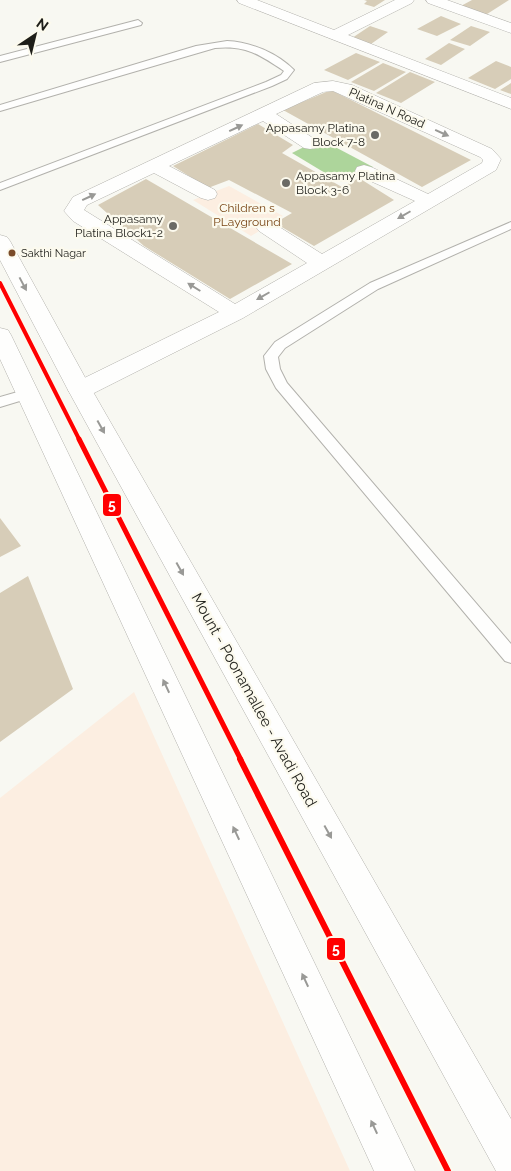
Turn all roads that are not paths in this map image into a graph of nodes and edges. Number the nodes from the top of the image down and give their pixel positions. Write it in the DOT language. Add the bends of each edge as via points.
graph roads {
  1 [pos="244,0"];
  2 [pos="407,0"];
  3 [pos="432,0"];
  4 [pos="138,23"];
  5 [pos="511,28"];
  6 [pos="336,35"];
  7 [pos="0,59"];
  8 [pos="511,104"];
  9 [pos="0,108"];
  10 [pos="264,114"];
  11 [pos="310,144"];
  12 [pos="155,166"];
  13 [pos="364,171"];
  14 [pos="0,187"];
  15 [pos="208,194"];
  16 [pos="429,201"];
  17 [pos="511,224"];
  18 [pos="266,227"];
  19 [pos="0,241"];
  20 [pos="321,263"];
  21 [pos="235,313"];
  22 [pos="0,335"];
  23 [pos="80,390"];
  24 [pos="14,398"];
  25 [pos="511,656"];
  26 [pos="511,1158"];
  27 [pos="395,1171"];
  1 -- 6 [label="street"];
  2 -- 6 [label="street"];
  3 -- 5 [label="street"];
  4 -- 7 [label="lane"];
  6 -- 8 [label="street"];
  9 -- 14 [label="lane" via="222,43 254,48 289,70 269,84"];
  10 -- 11 [label="street"];
  12 -- 10 [label="street, Platina N Road, one-way"];
  10 -- 16 [label="street, Platina N Road, one-way" via="320,87 333,86 346,89 492,158 490,166"];
  12 -- 15 [label="street"];
  21 -- 12 [label="street, Platina N Road, one-way" via="74,211 80,201"];
  13 -- 16 [label="street"];
  16 -- 20 [label="street, Platina N Road, one-way"];
  17 -- 25 [label="lane" via="374,286 280,345 272,356 273,369 281,386"];
  18 -- 20 [label="street"];
  19 -- 23 [label="street, Mount - Poonamallee - Avadi Road, one-way"];
  20 -- 21 [label="street, Platina N Road, one-way"];
  21 -- 23 [label="street"];
  22 -- 24 [label="street"];
  23 -- 26 [label="street, Mount - Poonamallee - Avadi Road, one-way"];
  27 -- 24 [label="street, one-way"];
}
